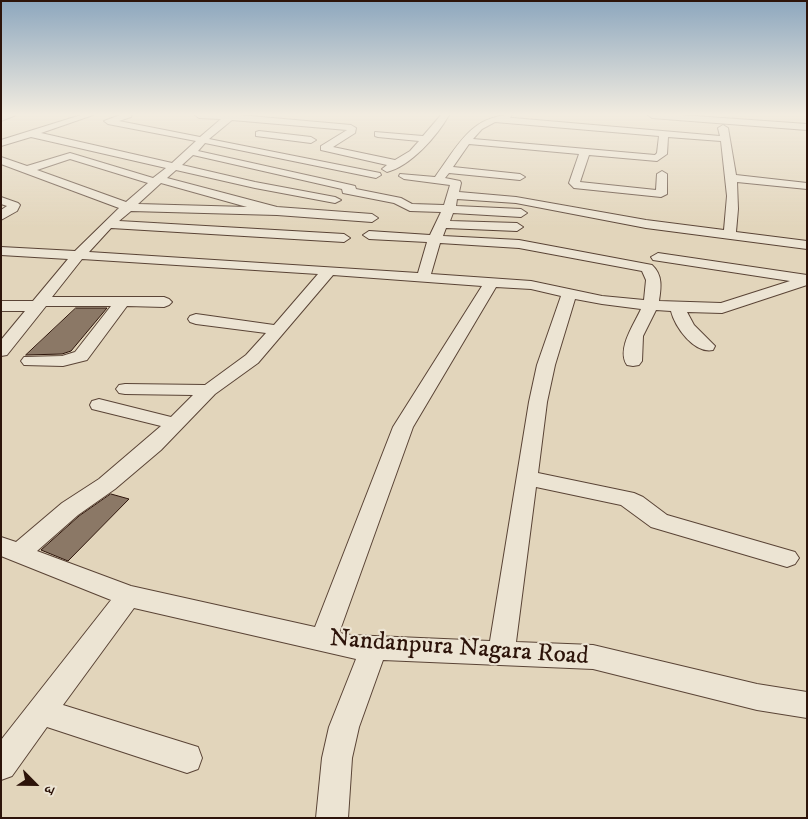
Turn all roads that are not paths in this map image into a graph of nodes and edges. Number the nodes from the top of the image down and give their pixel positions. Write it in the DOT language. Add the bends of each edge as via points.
graph roads {
  1 [pos="121,153"];
  2 [pos="189,153"];
  3 [pos="195,153"];
  4 [pos="269,153"];
  5 [pos="348,153"];
  6 [pos="414,153"];
  7 [pos="459,153"];
  8 [pos="585,153"];
  9 [pos="600,153"];
  10 [pos="662,153"];
  11 [pos="727,153"];
  12 [pos="1,160"];
  13 [pos="398,164"];
  14 [pos="175,165"];
  15 [pos="26,170"];
  16 [pos="446,170"];
  17 [pos="662,174"];
  18 [pos="376,175"];
  19 [pos="404,176"];
  20 [pos="520,177"];
  21 [pos="731,178"];
  22 [pos="156,180"];
  23 [pos="438,181"];
  24 [pos="807,186"];
  25 [pos="349,189"];
  26 [pos="452,196"];
  27 [pos="1,200"];
  28 [pos="335,200"];
  29 [pos="128,207"];
  30 [pos="449,209"];
  31 [pos="276,211"];
  32 [pos="521,213"];
  33 [pos="316,214"];
  34 [pos="1,216"];
  35 [pos="372,218"];
  36 [pos="108,224"];
  37 [pos="442,224"];
  38 [pos="517,227"];
  39 [pos="369,235"];
  40 [pos="729,236"];
  41 [pos="344,238"];
  42 [pos="435,238"];
  43 [pos="807,245"];
  44 [pos="1,251"];
  45 [pos="78,255"];
  46 [pos="658,257"];
  47 [pos="329,271"];
  48 [pos="423,278"];
  49 [pos="807,279"];
  50 [pos="492,282"];
  51 [pos="569,294"];
  52 [pos="122,302"];
  53 [pos="164,302"];
  54 [pos="41,304"];
  55 [pos="650,305"];
  56 [pos="1,306"];
  57 [pos="678,306"];
  58 [pos="196,319"];
  59 [pos="278,330"];
  60 [pos="707,346"];
  61 [pos="1,350"];
  62 [pos="30,360"];
  63 [pos="634,360"];
  64 [pos="125,389"];
  65 [pos="209,390"];
  66 [pos="99,405"];
  67 [pos="176,424"];
  68 [pos="527,478"];
  69 [pos="10,549"];
  70 [pos="787,558"];
  71 [pos="128,596"];
  72 [pos="323,641"];
  73 [pos="374,648"];
  74 [pos="501,654"];
  75 [pos="807,705"];
  76 [pos="42,712"];
  77 [pos="187,758"];
  78 [pos="1,765"];
  79 [pos="332,818"];
  1 -- 14 [label="street"];
  2 -- 14 [label="street"];
  3 -- 25 [label="street"];
  4 -- 18 [label="street"];
  5 -- 13 [label="street"];
  6 -- 13 [label="street"];
  7 -- 16 [label="street"];
  8 -- 17 [label="street" via="574,183 578,186 661,194"];
  9 -- 10 [label="street" via="657,158"];
  11 -- 21 [label="street"];
  12 -- 15 [label="street"];
  13 -- 18 [label="street"];
  14 -- 22 [label="street"];
  14 -- 28 [label="street"];
  15 -- 22 [label="street" via="70,156"];
  15 -- 29 [label="street"];
  16 -- 20 [label="street"];
  16 -- 23 [label="street"];
  18 -- 25 [label="street"];
  19 -- 23 [label="street"];
  21 -- 24 [label="street"];
  21 -- 40 [label="street" via="733,216"];
  22 -- 29 [label="street"];
  22 -- 31 [label="street"];
  23 -- 26 [label="street" via="456,183"];
  25 -- 28 [label="street"];
  25 -- 30 [label="street" via="397,200 407,207"];
  26 -- 30 [label="street"];
  26 -- 40 [label="street" via="516,200"];
  27 -- 34 [label="street" via="14,205"];
  28 -- 33 [label="street"];
  29 -- 31 [label="street"];
  29 -- 36 [label="street"];
  30 -- 32 [label="street"];
  30 -- 37 [label="street"];
  31 -- 33 [label="street"];
  33 -- 35 [label="street"];
  36 -- 41 [label="street"];
  36 -- 45 [label="street"];
  37 -- 38 [label="street"];
  37 -- 42 [label="street"];
  39 -- 42 [label="street"];
  40 -- 43 [label="street"];
  42 -- 48 [label="street"];
  42 -- 55 [label="street" via="519,244 647,268 654,276"];
  44 -- 45 [label="street"];
  45 -- 47 [label="street"];
  45 -- 54 [label="street"];
  46 -- 49 [label="street"];
  47 -- 48 [label="street"];
  47 -- 59 [label="street"];
  48 -- 50 [label="street"];
  49 -- 57 [label="street" via="722,308"];
  50 -- 51 [label="street" via="531,285"];
  50 -- 72 [label="street" via="403,427"];
  51 -- 55 [label="street"];
  51 -- 68 [label="street" via="546,366"];
  52 -- 53 [label="street"];
  52 -- 54 [label="street"];
  52 -- 62 [label="street" via="82,356 64,361"];
  54 -- 56 [label="street"];
  54 -- 61 [label="street"];
  55 -- 57 [label="street"];
  55 -- 63 [label="street" via="634,341"];
  57 -- 60 [label="street" via="682,323"];
  58 -- 59 [label="street"];
  59 -- 65 [label="street" via="252,359"];
  64 -- 65 [label="street"];
  65 -- 67 [label="street"];
  66 -- 67 [label="street"];
  67 -- 69 [label="street" via="107,484"];
  68 -- 70 [label="street" via="626,498 659,521"];
  68 -- 74 [label="street"];
  69 -- 71 [label="street, Nandanpura Nagara Road"];
  71 -- 72 [label="street, Nandanpura Nagara Road"];
  71 -- 76 [label="street"];
  72 -- 73 [label="street, Nandanpura Nagara Road"];
  73 -- 74 [label="street, Nandanpura Nagara Road"];
  73 -- 79 [label="street" via="344,727 337,758"];
  74 -- 75 [label="street, Nandanpura Nagara Road" via="593,657 757,698"];
  76 -- 77 [label="street"];
  76 -- 78 [label="street"];
}
